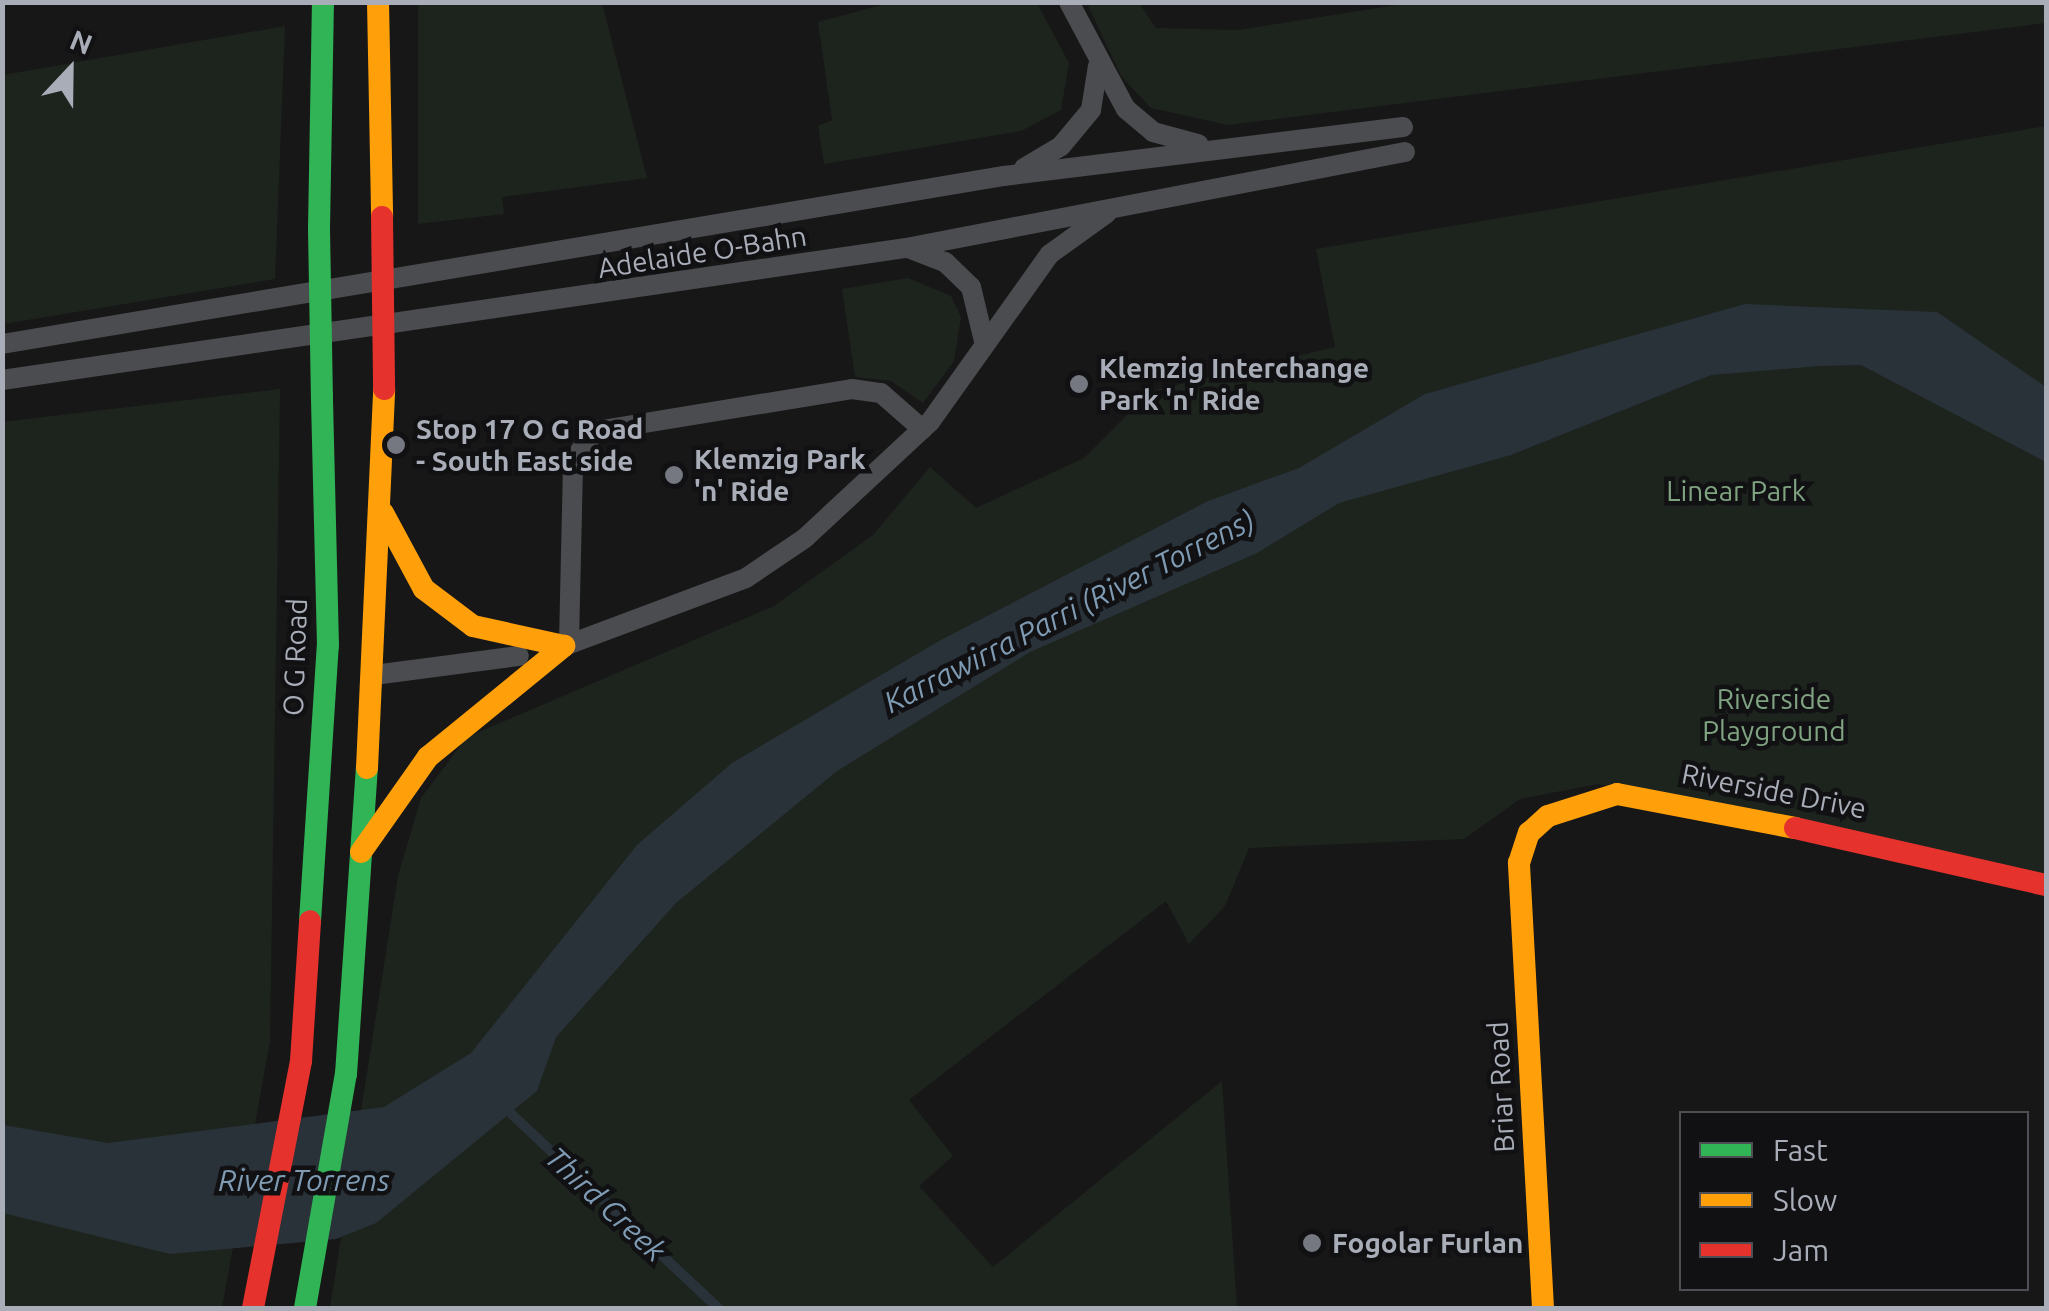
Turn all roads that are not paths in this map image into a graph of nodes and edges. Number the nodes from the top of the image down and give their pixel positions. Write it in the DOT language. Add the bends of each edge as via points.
graph roads {
  1 [pos="323,2"];
  2 [pos="378,2"];
  3 [pos="1069,2"];
  4 [pos="1098,64"];
  5 [pos="1403,127"];
  6 [pos="1226,144"];
  7 [pos="1405,152"];
  8 [pos="1004,176"];
  9 [pos="1121,204"];
  10 [pos="906,248"];
  11 [pos="984,341"];
  12 [pos="2,344"];
  13 [pos="2,380"];
  14 [pos="922,429"];
  15 [pos="382,513"];
  16 [pos="566,645"];
  17 [pos="373,675"];
  18 [pos="326,682"];
  19 [pos="361,852"];
  20 [pos="1519,863"];
  21 [pos="2046,885"];
  22 [pos="253,1308"];
  23 [pos="305,1308"];
  24 [pos="1544,1308"];
  1 -- 18 [label="main road, O G Road, bridge" via="318,230"];
  2 -- 15 [label="main road, bridge"];
  3 -- 4 [label="lane"];
  4 -- 6 [label="lane" via="1126,109 1154,132"];
  4 -- 8 [label="lane" via="1090,110 1061,146"];
  5 -- 6 [label="lane, Adelaide O-Bahn"];
  6 -- 8 [label="lane, Adelaide O-Bahn"];
  7 -- 9 [label="lane, Adelaide O-Bahn"];
  8 -- 12 [label="lane, Adelaide O-Bahn"];
  9 -- 10 [label="lane, Adelaide O-Bahn"];
  9 -- 11 [label="lane" via="1050,254"];
  10 -- 11 [label="lane" via="945,262 972,287"];
  10 -- 13 [label="lane, Adelaide O-Bahn"];
  11 -- 14 [label="lane"];
  14 -- 16 [label="lane" via="866,488 746,578"];
  14 -- 16 [label="lane" via="881,393 852,390 596,431 573,460"];
  15 -- 16 [label="main road" via="424,589 473,626"];
  15 -- 17 [label="main road"];
  16 -- 17 [label="lane"];
  16 -- 19 [label="main road" via="428,757"];
  17 -- 18 [label="main road"];
  17 -- 19 [label="main road"];
  18 -- 22 [label="main road, O G Road" via="302,1060"];
  19 -- 23 [label="main road" via="346,1074"];
  20 -- 21 [label="main road, Riverside Drive" via="1529,832 1548,816 1617,794 1803,824"];
  20 -- 24 [label="main road, Briar Road"];
}
